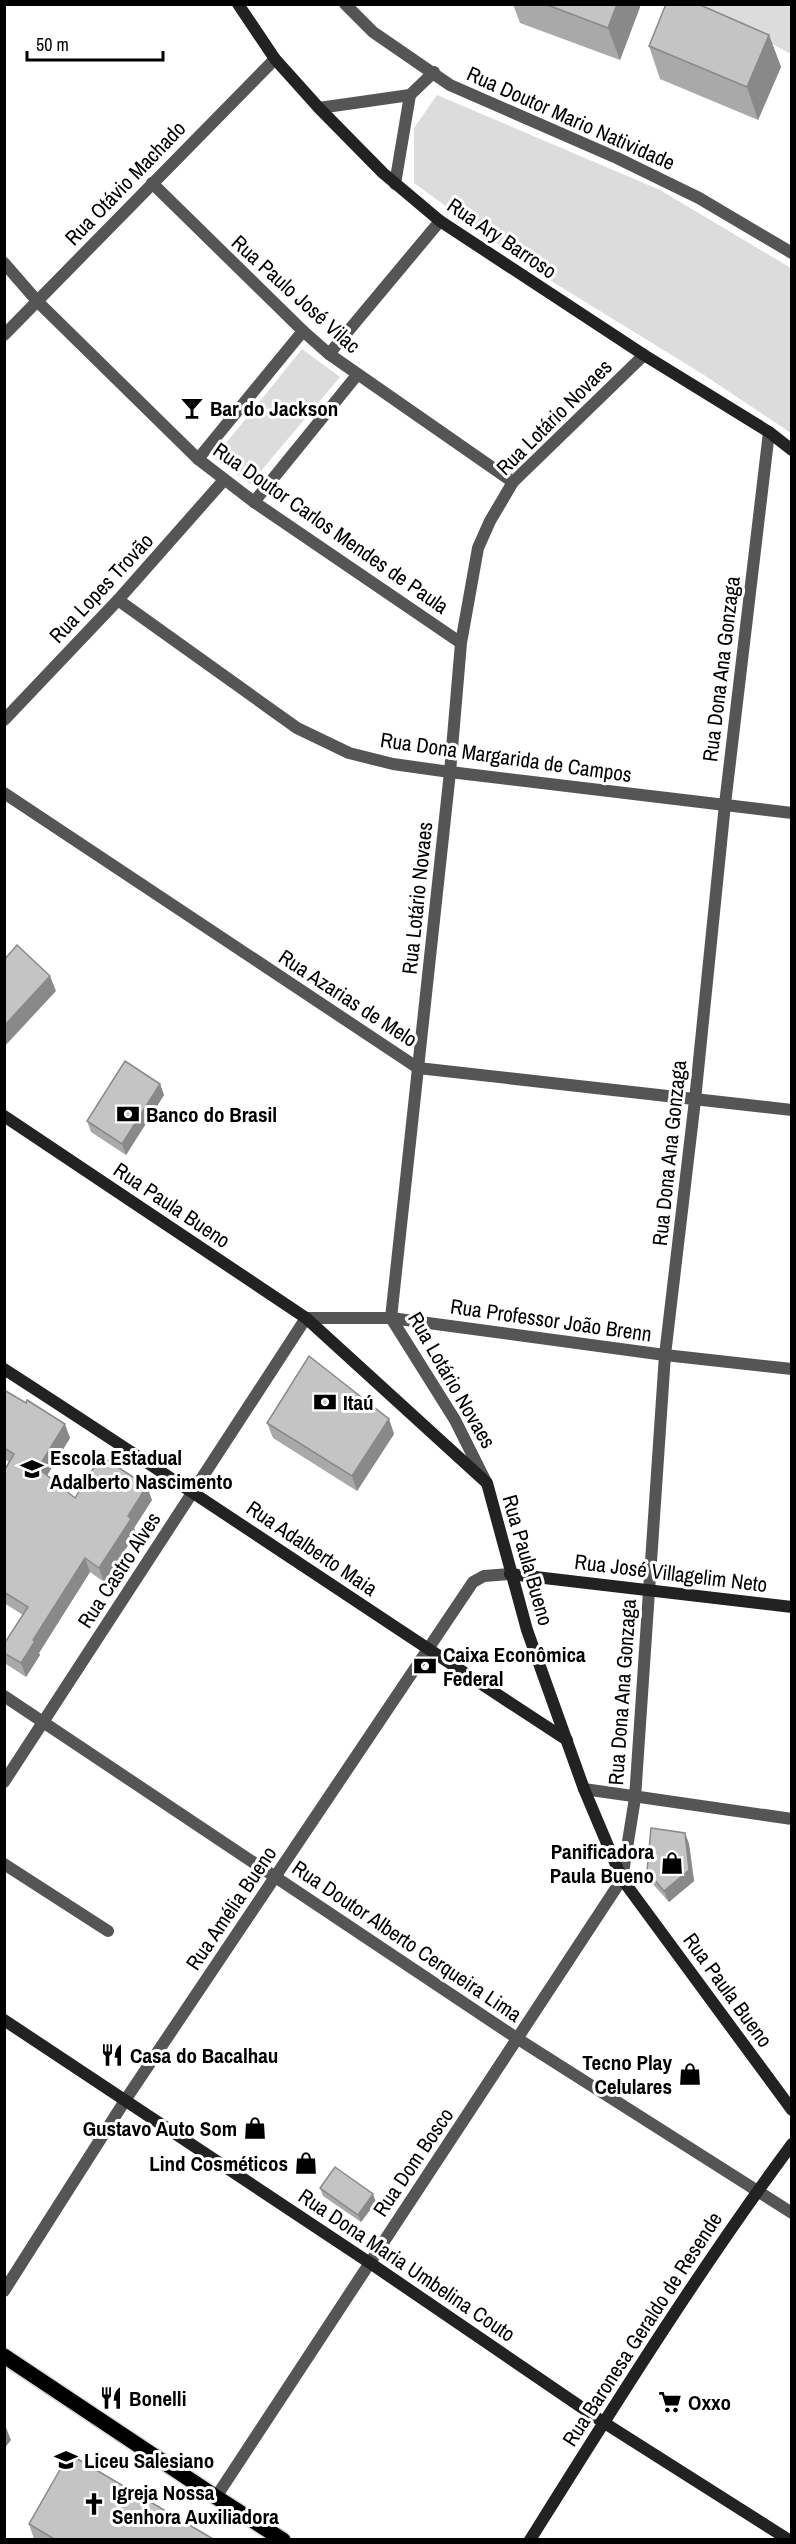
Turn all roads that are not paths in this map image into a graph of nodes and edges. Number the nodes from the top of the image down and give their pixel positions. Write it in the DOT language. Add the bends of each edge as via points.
graph roads {
  1 [pos="237,4"];
  2 [pos="345,4"];
  3 [pos="274,59"];
  4 [pos="434,72"];
  5 [pos="410,95"];
  6 [pos="319,108"];
  7 [pos="152,183"];
  8 [pos="395,184"];
  9 [pos="440,221"];
  10 [pos="792,254"];
  11 [pos="4,263"];
  12 [pos="38,302"];
  13 [pos="303,332"];
  14 [pos="4,335"];
  15 [pos="329,354"];
  16 [pos="644,355"];
  17 [pos="357,375"];
  18 [pos="769,432"];
  19 [pos="792,450"];
  20 [pos="198,459"];
  21 [pos="224,480"];
  22 [pos="513,482"];
  23 [pos="254,502"];
  24 [pos="118,600"];
  25 [pos="461,643"];
  26 [pos="4,720"];
  27 [pos="450,772"];
  28 [pos="4,793"];
  29 [pos="725,804"];
  30 [pos="792,813"];
  31 [pos="418,1068"];
  32 [pos="695,1100"];
  33 [pos="792,1110"];
  34 [pos="4,1116"];
  35 [pos="306,1318"];
  36 [pos="391,1318"];
  37 [pos="665,1355"];
  38 [pos="4,1369"];
  39 [pos="792,1369"];
  40 [pos="487,1483"];
  41 [pos="194,1492"];
  42 [pos="510,1574"];
  43 [pos="648,1589"];
  44 [pos="792,1607"];
  45 [pos="427,1649"];
  46 [pos="4,1696"];
  47 [pos="43,1721"];
  48 [pos="567,1740"];
  49 [pos="4,1782"];
  50 [pos="584,1790"];
  51 [pos="635,1798"];
  52 [pos="792,1819"];
  53 [pos="4,1863"];
  54 [pos="276,1876"];
  55 [pos="622,1879"];
  56 [pos="108,1931"];
  57 [pos="4,2020"];
  58 [pos="518,2039"];
  59 [pos="126,2099"];
  60 [pos="792,2110"];
  61 [pos="792,2144"];
  62 [pos="756,2192"];
  63 [pos="792,2213"];
  64 [pos="370,2263"];
  65 [pos="4,2291"];
  66 [pos="4,2356"];
  67 [pos="603,2422"];
  68 [pos="216,2497"];
  69 [pos="283,2540"];
  70 [pos="530,2540"];
  71 [pos="789,2540"];
  1 -- 3 [label="main road, Rua Ary Barroso"];
  2 -- 4 [label="street, Rua Doutor Mario Natividade" via="373,32"];
  3 -- 6 [label="main road, Rua Ary Barroso"];
  3 -- 7 [label="street, Rua Otávio Machado"];
  4 -- 5 [label="street"];
  4 -- 10 [label="street, Rua Doutor Mario Natividade" via="450,85 699,198"];
  5 -- 6 [label="street"];
  5 -- 8 [label="street"];
  6 -- 8 [label="main road, Rua Ary Barroso"];
  7 -- 12 [label="street, Rua Otávio Machado"];
  7 -- 13 [label="street, Rua Paulo José Vilac"];
  8 -- 9 [label="main road, Rua Ary Barroso"];
  9 -- 15 [label="street"];
  9 -- 16 [label="main road, Rua Ary Barroso"];
  11 -- 12 [label="street, Rua Doutor Carlos Mendes de Paula"];
  12 -- 14 [label="street, Rua Otávio Machado"];
  12 -- 20 [label="street, Rua Doutor Carlos Mendes de Paula"];
  13 -- 15 [label="street, Rua Paulo José Vilac"];
  13 -- 20 [label="street"];
  15 -- 17 [label="street, Rua Paulo José Vilac"];
  16 -- 18 [label="main road, Rua Ary Barroso"];
  16 -- 22 [label="street, Rua Lotário Novaes"];
  17 -- 22 [label="street, Rua Paulo José Vilac"];
  17 -- 23 [label="street"];
  18 -- 19 [label="main road, Rua Ary Barroso"];
  18 -- 29 [label="street, Rua Dona Ana Gonzaga"];
  20 -- 21 [label="street, Rua Doutor Carlos Mendes de Paula"];
  21 -- 23 [label="street, Rua Doutor Carlos Mendes de Paula"];
  21 -- 24 [label="street, Rua Lopes Trovão"];
  22 -- 25 [label="street, Rua Lotário Novaes" via="478,548"];
  23 -- 25 [label="street, Rua Doutor Carlos Mendes de Paula"];
  24 -- 26 [label="street, Rua Lopes Trovão"];
  24 -- 27 [label="street, Rua Dona Margarida de Campos" via="297,728 349,753"];
  25 -- 27 [label="street, Rua Lotário Novaes"];
  27 -- 29 [label="street, Rua Dona Margarida de Campos"];
  27 -- 31 [label="street, Rua Lotário Novaes"];
  28 -- 31 [label="street, Rua Azarias de Melo"];
  29 -- 30 [label="street, Rua Dona Margarida de Campos"];
  29 -- 32 [label="street, Rua Dona Ana Gonzaga"];
  31 -- 32 [label="street, Rua Azarias de Melo"];
  31 -- 36 [label="street, Rua Lotário Novaes"];
  32 -- 33 [label="street, Rua Azarias de Melo"];
  32 -- 37 [label="street, Rua Dona Ana Gonzaga"];
  34 -- 35 [label="main road, Rua Paula Bueno"];
  35 -- 36 [label="street, Rua Professor João Brenn"];
  35 -- 40 [label="main road, Rua Paula Bueno"];
  35 -- 41 [label="street, Rua Castro Alves"];
  36 -- 37 [label="street, Rua Professor João Brenn"];
  36 -- 40 [label="street, Rua Lotário Novaes" via="455,1420"];
  37 -- 39 [label="street, Rua Professor João Brenn"];
  37 -- 43 [label="street, Rua Dona Ana Gonzaga"];
  38 -- 41 [label="main road, Rua Adalberto Maia"];
  40 -- 42 [label="main road, Rua Paula Bueno"];
  41 -- 45 [label="main road, Rua Adalberto Maia"];
  41 -- 47 [label="street, Rua Castro Alves"];
  42 -- 43 [label="main road, Rua José Villagelim Neto"];
  42 -- 45 [label="street, Rua Amélia Bueno" via="484,1576 473,1582"];
  42 -- 48 [label="main road, Rua Paula Bueno"];
  43 -- 44 [label="main road, Rua José Villagelim Neto"];
  43 -- 51 [label="street, Rua Dona Ana Gonzaga"];
  45 -- 48 [label="main road, Rua Adalberto Maia"];
  45 -- 54 [label="street, Rua Amélia Bueno"];
  46 -- 47 [label="street, Rua Doutor Alberto Cerqueira Lima"];
  47 -- 49 [label="street, Rua Castro Alves"];
  47 -- 54 [label="street, Rua Doutor Alberto Cerqueira Lima"];
  48 -- 50 [label="main road, Rua Paula Bueno"];
  50 -- 51 [label="street"];
  50 -- 55 [label="main road, Rua Paula Bueno"];
  51 -- 52 [label="street"];
  51 -- 55 [label="street, Rua Dona Ana Gonzaga"];
  53 -- 56 [label="street"];
  54 -- 58 [label="street, Rua Doutor Alberto Cerqueira Lima"];
  54 -- 59 [label="street, Rua Amélia Bueno"];
  55 -- 58 [label="street, Rua Dom Bosco"];
  55 -- 60 [label="main road, Rua Paula Bueno"];
  57 -- 59 [label="main road, Rua Dona Maria Umbelina Couto"];
  58 -- 62 [label="street, Rua Doutor Alberto Cerqueira Lima"];
  58 -- 64 [label="street, Rua Dom Bosco"];
  59 -- 64 [label="main road, Rua Dona Maria Umbelina Couto"];
  59 -- 65 [label="street, Rua Amélia Bueno"];
  61 -- 62 [label="main road, Rua Baronesa Geraldo de Resende"];
  62 -- 63 [label="street, Rua Doutor Alberto Cerqueira Lima"];
  62 -- 67 [label="main road, Rua Baronesa Geraldo de Resende"];
  64 -- 67 [label="main road, Rua Dona Maria Umbelina Couto"];
  64 -- 68 [label="street, Rua Dom Bosco"];
  66 -- 68 [label="main road"];
  67 -- 70 [label="main road, Rua Baronesa Geraldo de Resende"];
  67 -- 71 [label="main road, Rua Dona Maria Umbelina Couto"];
  68 -- 69 [label="main road"];
}
